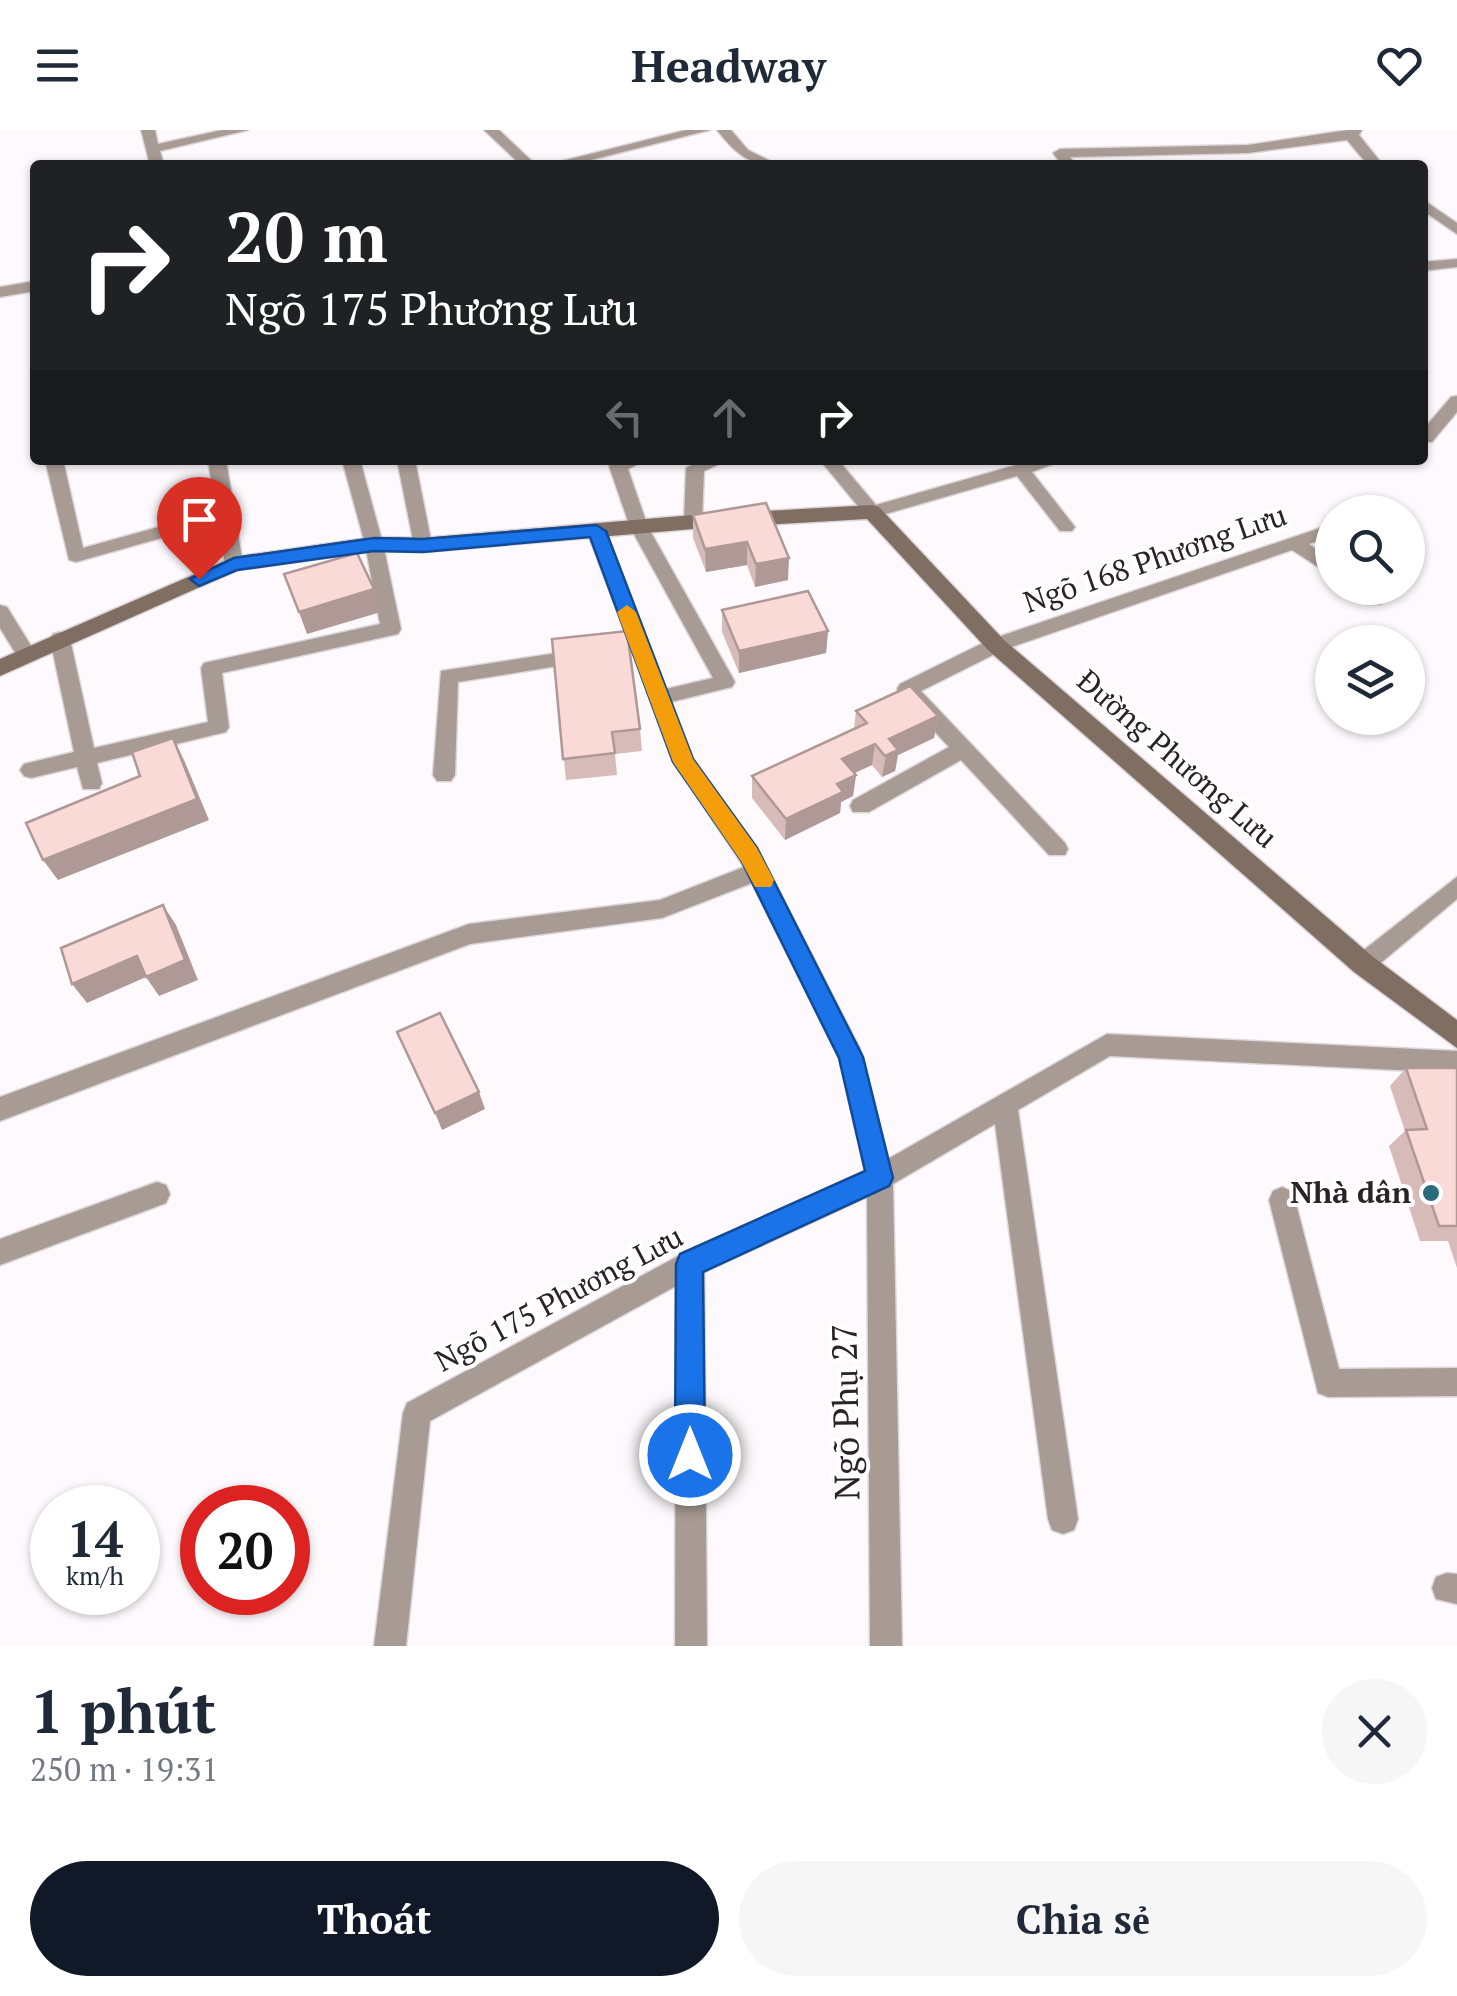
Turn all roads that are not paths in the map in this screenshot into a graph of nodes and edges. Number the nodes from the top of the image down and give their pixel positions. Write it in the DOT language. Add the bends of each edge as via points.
graph roads {
  1 [pos="148,130"];
  2 [pos="241,130"];
  3 [pos="490,130"];
  4 [pos="703,130"];
  5 [pos="724,130"];
  6 [pos="1260,130"];
  7 [pos="1354,132"];
  8 [pos="1266,148"];
  9 [pos="153,149"];
  10 [pos="1148,159"];
  11 [pos="156,160"];
  12 [pos="523,160"];
  13 [pos="574,160"];
  14 [pos="756,160"];
  15 [pos="1065,160"];
  16 [pos="1371,160"];
  17 [pos="1428,208"];
  18 [pos="1457,230"];
  19 [pos="1457,263"];
  20 [pos="1428,266"];
  21 [pos="30,287"];
  22 [pos="0,292"];
  23 [pos="1457,401"];
  24 [pos="1428,436"];
  25 [pos="55,465"];
  26 [pos="218,465"];
  27 [pos="352,465"];
  28 [pos="407,465"];
  29 [pos="621,465"];
  30 [pos="704,465"];
  31 [pos="833,465"];
  32 [pos="1038,465"];
  33 [pos="1021,470"];
  34 [pos="872,512"];
  35 [pos="226,514"];
  36 [pos="693,522"];
  37 [pos="638,527"];
  38 [pos="1066,527"];
  39 [pos="596,531"];
  40 [pos="1315,536"];
  41 [pos="1294,543"];
  42 [pos="374,544"];
  43 [pos="423,546"];
  44 [pos="1315,558"];
  45 [pos="234,564"];
  46 [pos="0,612"];
  47 [pos="60,639"];
  48 [pos="996,645"];
  49 [pos="621,650"];
  50 [pos="26,654"];
  51 [pos="0,668"];
  52 [pos="659,698"];
  53 [pos="963,749"];
  54 [pos="86,758"];
  55 [pos="32,770"];
  56 [pos="444,775"];
  57 [pos="92,784"];
  58 [pos="861,806"];
  59 [pos="1057,849"];
  60 [pos="758,871"];
  61 [pos="1457,886"];
  62 [pos="1364,964"];
  63 [pos="1457,1036"];
  64 [pos="1457,1062"];
  65 [pos="1005,1104"];
  66 [pos="0,1110"];
  67 [pos="880,1178"];
  68 [pos="158,1194"];
  69 [pos="1282,1200"];
  70 [pos="0,1252"];
  71 [pos="690,1264"];
  72 [pos="1457,1382"];
  73 [pos="1063,1519"];
  74 [pos="390,1646"];
  75 [pos="691,1646"];
  76 [pos="886,1646"];
  1 -- 9 [label="lane"];
  2 -- 9 [label="lane"];
  3 -- 12 [label="lane"];
  4 -- 13 [label="lane"];
  5 -- 14 [label="lane"];
  6 -- 8 [label="lane"];
  7 -- 8 [label="lane"];
  7 -- 16 [label="lane" via="1356,145"];
  8 -- 10 [label="lane"];
  9 -- 11 [label="lane"];
  10 -- 15 [label="lane" via="1060,154"];
  17 -- 18 [label="lane"];
  19 -- 20 [label="lane"];
  21 -- 22 [label="lane"];
  23 -- 24 [label="lane"];
  25 -- 35 [label="lane" via="76,556"];
  26 -- 35 [label="lane"];
  27 -- 42 [label="lane"];
  28 -- 43 [label="lane"];
  29 -- 37 [label="lane"];
  30 -- 36 [label="lane" via="695,468"];
  31 -- 34 [label="lane"];
  32 -- 33 [label="lane"];
  33 -- 34 [label="lane"];
  33 -- 38 [label="lane"];
  34 -- 36 [label="street"];
  34 -- 48 [label="street, Đường Phương Lưu"];
  35 -- 45 [label="lane"];
  36 -- 37 [label="street"];
  37 -- 39 [label="street"];
  37 -- 52 [label="lane" via="726,682"];
  39 -- 43 [label="street"];
  39 -- 49 [label="lane, Ngõ Phụ 27"];
  40 -- 41 [label="lane, Ngõ 168 Phương Lưu"];
  41 -- 44 [label="lane"];
  41 -- 48 [label="lane, Ngõ 168 Phương Lưu"];
  42 -- 43 [label="street"];
  42 -- 45 [label="street"];
  42 -- 54 [label="lane" via="391,629 212,668 219,727"];
  45 -- 47 [label="street"];
  46 -- 50 [label="lane"];
  47 -- 50 [label="street"];
  47 -- 54 [label="lane"];
  48 -- 53 [label="lane, Ngõ 168 Phương Lưu" via="907,689"];
  48 -- 62 [label="street, Đường Phương Lưu"];
  49 -- 52 [label="lane, Ngõ Phụ 27"];
  49 -- 56 [label="lane" via="448,676"];
  50 -- 51 [label="street"];
  52 -- 60 [label="lane, Ngõ Phụ 27" via="684,762"];
  53 -- 58 [label="lane"];
  53 -- 59 [label="lane"];
  54 -- 55 [label="lane"];
  54 -- 57 [label="lane"];
  60 -- 66 [label="lane" via="662,910 469,934"];
  60 -- 67 [label="lane, Ngõ Phụ 27" via="851,1057"];
  61 -- 62 [label="lane"];
  62 -- 63 [label="street, Đường Phương Lưu"];
  64 -- 65 [label="lane, Ngõ 175 Phương Lưu" via="1107,1045"];
  65 -- 67 [label="lane, Ngõ 175 Phương Lưu"];
  65 -- 73 [label="lane"];
  67 -- 71 [label="lane, Ngõ 175 Phương Lưu"];
  67 -- 76 [label="lane, Ngõ Phụ 27"];
  68 -- 70 [label="lane"];
  69 -- 72 [label="lane" via="1328,1383"];
  71 -- 74 [label="lane, Ngõ 175 Phương Lưu" via="417,1413"];
  71 -- 75 [label="lane"];
}
